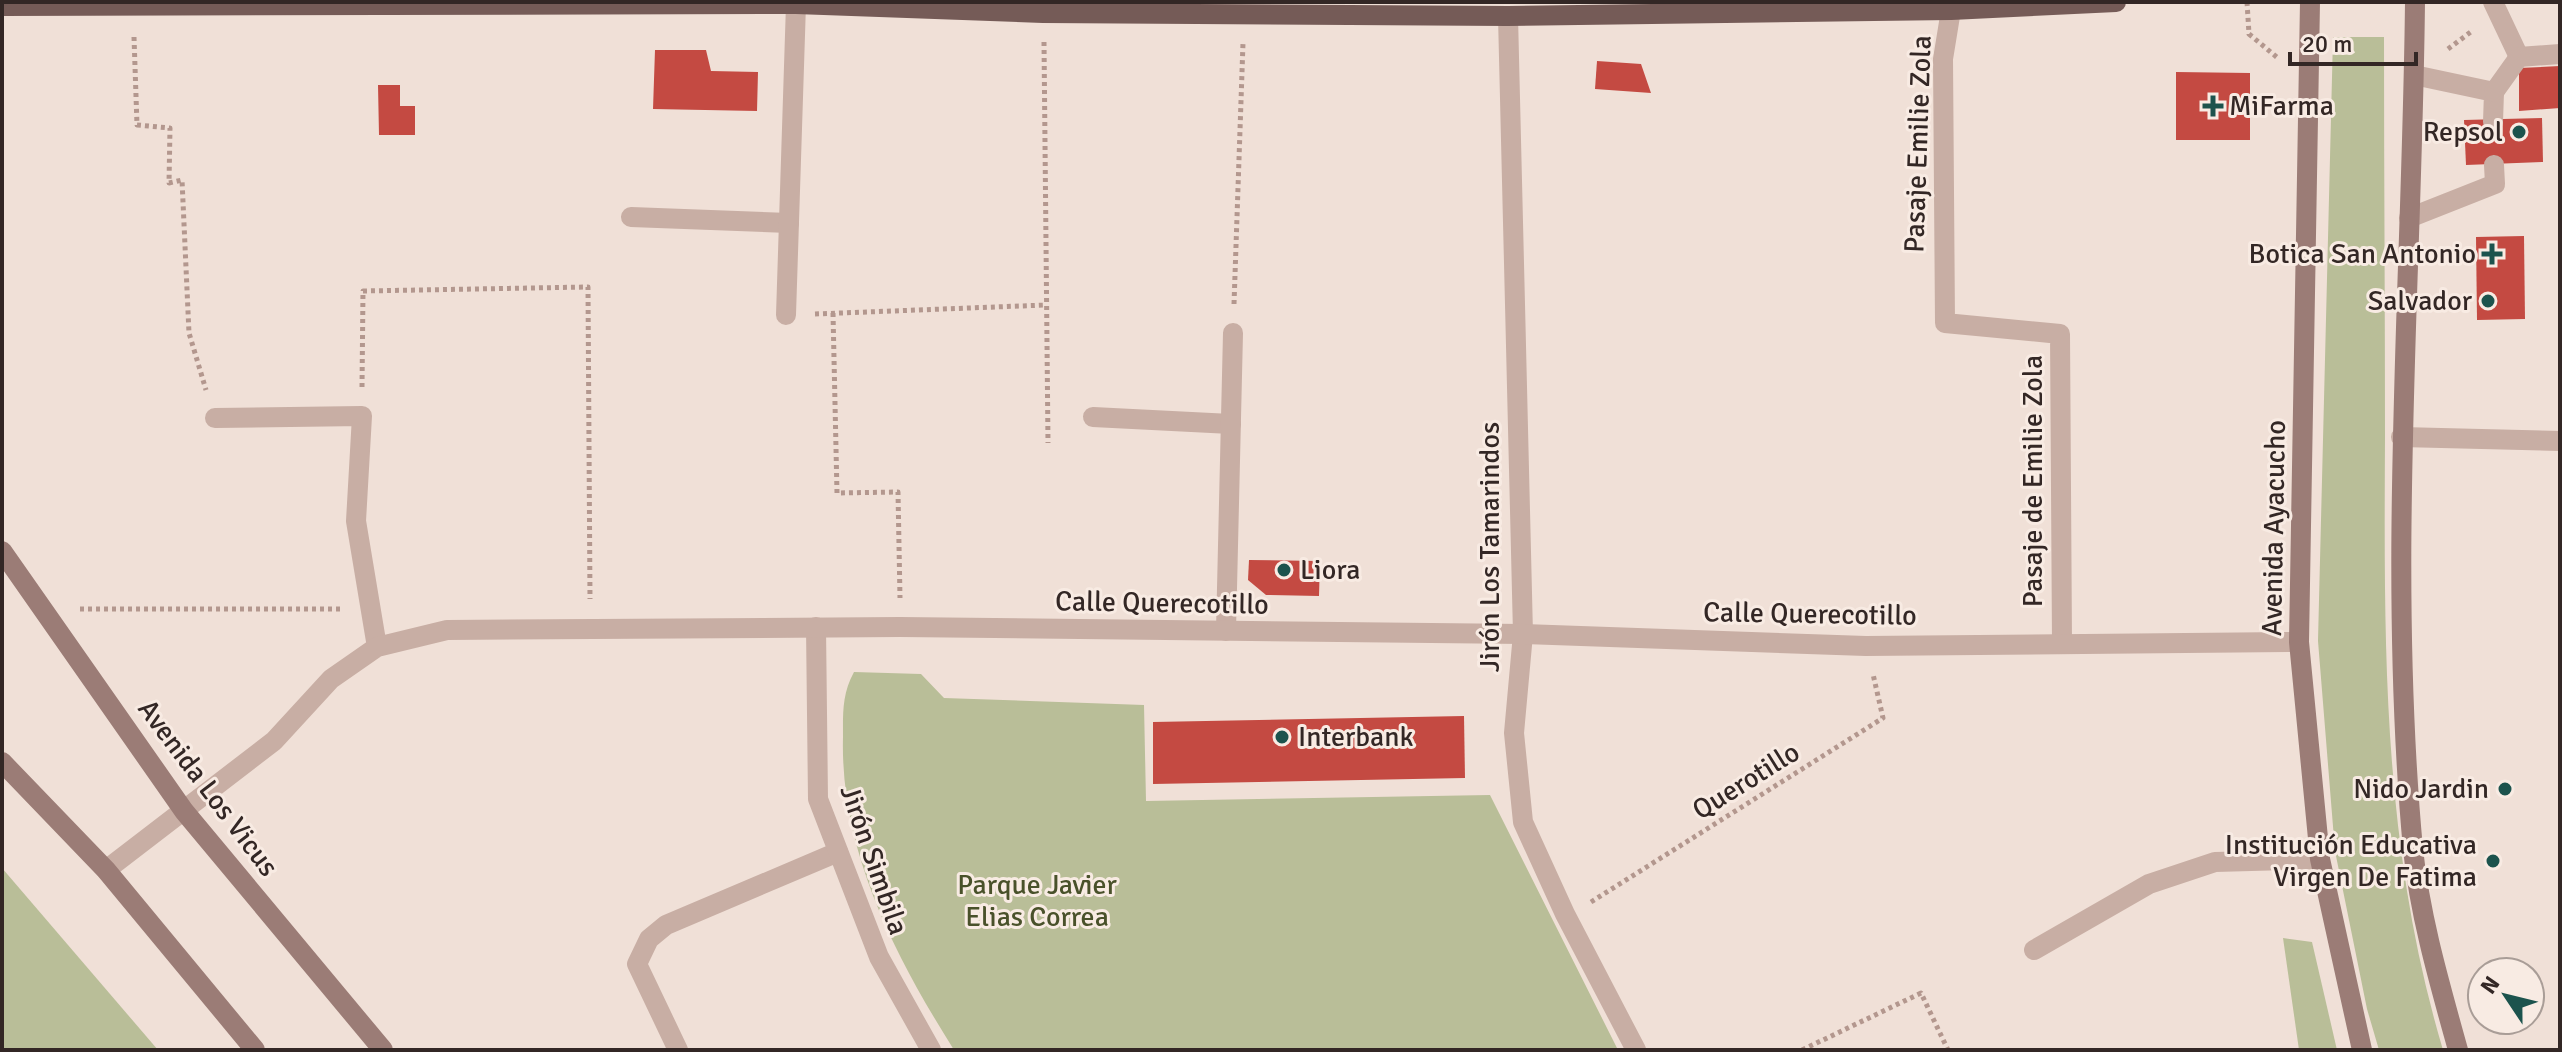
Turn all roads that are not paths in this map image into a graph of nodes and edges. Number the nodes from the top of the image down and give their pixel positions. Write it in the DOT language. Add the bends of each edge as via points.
graph roads {
  1 [pos="1436,2"];
  2 [pos="2116,2"];
  3 [pos="2310,2"];
  4 [pos="2415,2"];
  5 [pos="2493,2"];
  6 [pos="796,3"];
  7 [pos="2,6"];
  8 [pos="1951,10"];
  9 [pos="1462,16"];
  10 [pos="1508,16"];
  11 [pos="2560,54"];
  12 [pos="2519,57"];
  13 [pos="2414,68"];
  14 [pos="2494,92"];
  15 [pos="2493,122"];
  16 [pos="2494,165"];
  17 [pos="631,217"];
  18 [pos="2409,218"];
  19 [pos="789,223"];
  20 [pos="1942,280"];
  21 [pos="786,315"];
  22 [pos="1233,333"];
  23 [pos="1093,417"];
  24 [pos="215,418"];
  25 [pos="1231,424"];
  26 [pos="2401,437"];
  27 [pos="2560,441"];
  28 [pos="2,551"];
  29 [pos="816,627"];
  30 [pos="1226,631"];
  31 [pos="1523,634"];
  32 [pos="2062,642"];
  33 [pos="2299,642"];
  34 [pos="377,647"];
  35 [pos="2,762"];
  36 [pos="184,811"];
  37 [pos="838,852"];
  38 [pos="2320,859"];
  39 [pos="106,870"];
  40 [pos="2034,950"];
  41 [pos="255,1050"];
  42 [pos="383,1050"];
  43 [pos="678,1050"];
  44 [pos="931,1050"];
  45 [pos="1636,1050"];
  46 [pos="2362,1050"];
  47 [pos="2458,1050"];
  1 -- 9 [label="main road"];
  2 -- 8 [label="main road"];
  3 -- 33 [label="main road, Avenida Ayacucho"];
  4 -- 13 [label="main road"];
  5 -- 12 [label="street"];
  6 -- 7 [label="main road"];
  6 -- 9 [label="main road" via="1043,13"];
  6 -- 19 [label="street"];
  8 -- 10 [label="main road"];
  8 -- 20 [label="street, Pasaje Emilie Zola" via="1943,59"];
  9 -- 10 [label="main road"];
  10 -- 31 [label="street, Jirón Los Tamarindos"];
  11 -- 12 [label="street"];
  12 -- 14 [label="street"];
  13 -- 14 [label="street"];
  13 -- 18 [label="main road"];
  14 -- 15 [label="street"];
  16 -- 18 [label="street" via="2495,184"];
  17 -- 19 [label="street"];
  18 -- 26 [label="main road"];
  19 -- 21 [label="street"];
  20 -- 32 [label="street, Pasaje de Emilie Zola" via="1945,323 2060,334"];
  22 -- 25 [label="street"];
  23 -- 25 [label="street"];
  24 -- 34 [label="street" via="362,416 356,521"];
  25 -- 30 [label="street"];
  26 -- 27 [label="street"];
  26 -- 47 [label="main road" via="2404,662 2414,851 2435,969"];
  28 -- 36 [label="main road, Avenida Los Vicus"];
  29 -- 30 [label="street, Calle Querecotillo"];
  29 -- 34 [label="street, Calle Querecotillo" via="447,630"];
  29 -- 37 [label="street, Jirón Simbila" via="818,799"];
  30 -- 31 [label="street, Calle Querecotillo"];
  31 -- 32 [label="street, Calle Querecotillo" via="1866,646"];
  31 -- 45 [label="street, Jirón Los Tamarindos" via="1514,733 1523,822"];
  32 -- 33 [label="street, Calle Querecotillo"];
  33 -- 38 [label="main road, Avenida Ayacucho"];
  34 -- 36 [label="street, Calle Querecotillo" via="331,679 274,741"];
  35 -- 39 [label="main road"];
  36 -- 39 [label="street, Calle Querecotillo"];
  36 -- 42 [label="main road, Avenida Los Vicus"];
  37 -- 43 [label="street" via="666,925 649,939 637,964"];
  37 -- 44 [label="street, Jirón Simbila" via="879,957"];
  38 -- 40 [label="street" via="2215,862 2149,884"];
  38 -- 46 [label="main road, Avenida Ayacucho"];
  39 -- 41 [label="main road"];
}
